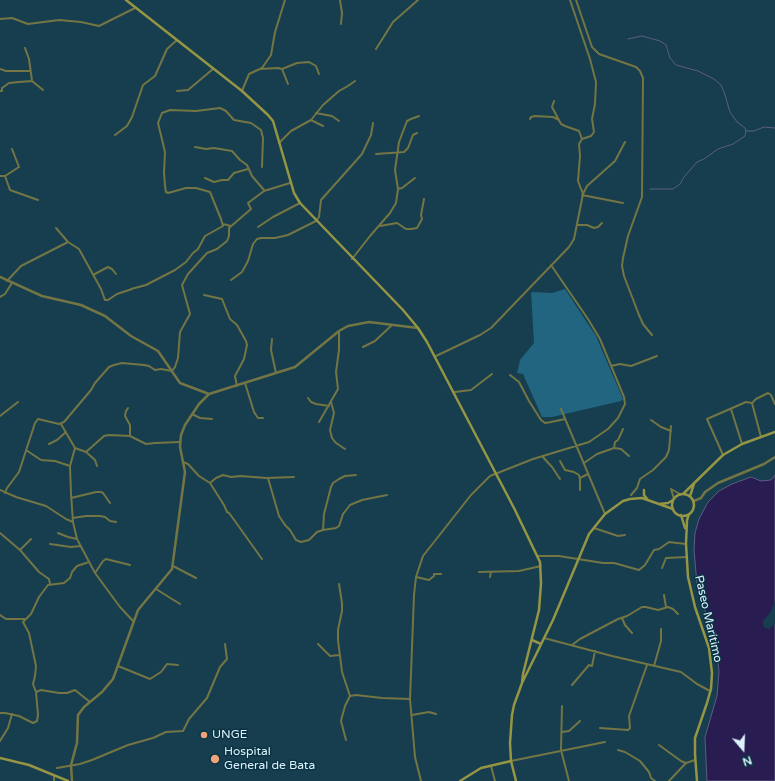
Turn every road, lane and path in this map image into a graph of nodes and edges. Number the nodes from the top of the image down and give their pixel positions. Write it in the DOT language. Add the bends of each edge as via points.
graph roads {
  1 [pos="126,0"];
  2 [pos="286,0"];
  3 [pos="340,0"];
  4 [pos="418,0"];
  5 [pos="570,0"];
  6 [pos="576,0"];
  7 [pos="135,8"];
  8 [pos="0,20"];
  9 [pos="341,24"];
  10 [pos="177,40"];
  11 [pos="25,48"];
  12 [pos="376,49"];
  13 [pos="213,68"];
  14 [pos="0,69"];
  15 [pos="258,69"];
  16 [pos="282,69"];
  17 [pos="30,70"];
  18 [pos="319,74"];
  19 [pos="355,81"];
  20 [pos="32,82"];
  21 [pos="288,84"];
  22 [pos="42,90"];
  23 [pos="0,91"];
  24 [pos="177,91"];
  25 [pos="242,91"];
  26 [pos="554,101"];
  27 [pos="316,113"];
  28 [pos="419,116"];
  29 [pos="530,119"];
  30 [pos="311,120"];
  31 [pos="339,121"];
  32 [pos="560,121"];
  33 [pos="373,123"];
  34 [pos="323,126"];
  35 [pos="417,133"];
  36 [pos="115,135"];
  37 [pos="582,139"];
  38 [pos="625,142"];
  39 [pos="279,143"];
  40 [pos="195,147"];
  41 [pos="12,149"];
  42 [pos="376,154"];
  43 [pos="398,154"];
  44 [pos="262,167"];
  45 [pos="248,169"];
  46 [pos="0,176"];
  47 [pos="5,176"];
  48 [pos="205,178"];
  49 [pos="415,178"];
  50 [pos="290,183"];
  51 [pos="398,189"];
  52 [pos="264,191"];
  53 [pos="582,195"];
  54 [pos="424,199"];
  55 [pos="38,200"];
  56 [pos="300,203"];
  57 [pos="623,203"];
  58 [pos="316,221"];
  59 [pos="602,223"];
  60 [pos="223,224"];
  61 [pos="577,225"];
  62 [pos="231,226"];
  63 [pos="379,226"];
  64 [pos="258,227"];
  65 [pos="56,228"];
  66 [pos="68,242"];
  67 [pos="352,259"];
  68 [pos="551,265"];
  69 [pos="116,274"];
  70 [pos="93,275"];
  71 [pos="0,277"];
  72 [pos="232,280"];
  73 [pos="7,281"];
  74 [pos="12,283"];
  75 [pos="136,287"];
  76 [pos="131,289"];
  77 [pos="204,295"];
  78 [pos="0,297"];
  79 [pos="393,324"];
  80 [pos="418,328"];
  81 [pos="339,331"];
  82 [pos="652,335"];
  83 [pos="272,339"];
  84 [pos="363,347"];
  85 [pos="436,356"];
  86 [pos="657,356"];
  87 [pos="611,366"];
  88 [pos="172,371"];
  89 [pos="276,373"];
  90 [pos="492,374"];
  91 [pos="510,375"];
  92 [pos="245,383"];
  93 [pos="237,386"];
  94 [pos="455,392"];
  95 [pos="209,394"];
  96 [pos="308,398"];
  97 [pos="331,401"];
  98 [pos="18,402"];
  99 [pos="752,403"];
  100 [pos="775,404"];
  101 [pos="328,406"];
  102 [pos="128,408"];
  103 [pos="561,409"];
  104 [pos="731,409"];
  105 [pos="192,414"];
  106 [pos="0,416"];
  107 [pos="264,418"];
  108 [pos="212,419"];
  109 [pos="565,419"];
  110 [pos="650,420"];
  111 [pos="319,422"];
  112 [pos="61,424"];
  113 [pos="671,426"];
  114 [pos="623,429"];
  115 [pos="671,431"];
  116 [pos="66,432"];
  117 [pos="775,432"];
  118 [pos="130,436"];
  119 [pos="761,438"];
  120 [pos="180,442"];
  121 [pos="49,444"];
  122 [pos="742,444"];
  123 [pos="576,446"];
  124 [pos="75,448"];
  125 [pos="614,448"];
  126 [pos="345,449"];
  127 [pos="26,450"];
  128 [pos="86,452"];
  129 [pos="723,455"];
  130 [pos="542,456"];
  131 [pos="629,456"];
  132 [pos="775,457"];
  133 [pos="560,461"];
  134 [pos="183,462"];
  135 [pos="584,463"];
  136 [pos="70,466"];
  137 [pos="97,466"];
  138 [pos="496,473"];
  139 [pos="588,474"];
  140 [pos="356,475"];
  141 [pos="294,477"];
  142 [pos="268,478"];
  143 [pos="580,478"];
  144 [pos="560,479"];
  145 [pos="695,482"];
  146 [pos="210,483"];
  147 [pos="0,490"];
  148 [pos="580,490"];
  149 [pos="644,490"];
  150 [pos="5,493"];
  151 [pos="682,494"];
  152 [pos="631,495"];
  153 [pos="387,496"];
  154 [pos="690,496"];
  155 [pos="71,498"];
  156 [pos="648,500"];
  157 [pos="674,500"];
  158 [pos="694,501"];
  159 [pos="110,503"];
  160 [pos="659,504"];
  161 [pos="673,509"];
  162 [pos="605,514"];
  163 [pos="689,514"];
  164 [pos="681,516"];
  165 [pos="73,518"];
  166 [pos="73,522"];
  167 [pos="116,522"];
  168 [pos="593,528"];
  169 [pos="323,530"];
  170 [pos="686,530"];
  171 [pos="0,533"];
  172 [pos="58,533"];
  173 [pos="625,534"];
  174 [pos="31,539"];
  175 [pos="78,539"];
  176 [pos="50,544"];
  177 [pos="686,544"];
  178 [pos="81,546"];
  179 [pos="20,550"];
  180 [pos="538,556"];
  181 [pos="687,557"];
  182 [pos="579,558"];
  183 [pos="262,559"];
  184 [pos="89,562"];
  185 [pos="130,565"];
  186 [pos="172,565"];
  187 [pos="541,566"];
  188 [pos="662,568"];
  189 [pos="479,572"];
  190 [pos="491,572"];
  191 [pos="95,573"];
  192 [pos="441,574"];
  193 [pos="416,577"];
  194 [pos="490,577"];
  195 [pos="196,578"];
  196 [pos="50,584"];
  197 [pos="339,584"];
  198 [pos="156,589"];
  199 [pos="664,595"];
  200 [pos="180,604"];
  201 [pos="666,607"];
  202 [pos="678,614"];
  203 [pos="0,615"];
  204 [pos="622,618"];
  205 [pos="24,619"];
  206 [pos="134,622"];
  207 [pos="661,629"];
  208 [pos="632,633"];
  209 [pos="544,638"];
  210 [pos="532,640"];
  211 [pos="225,644"];
  212 [pos="318,644"];
  213 [pos="541,644"];
  214 [pos="572,645"];
  215 [pos="595,652"];
  216 [pos="339,655"];
  217 [pos="178,665"];
  218 [pos="647,665"];
  219 [pos="118,666"];
  220 [pos="654,666"];
  221 [pos="522,682"];
  222 [pos="572,685"];
  223 [pos="710,691"];
  224 [pos="36,692"];
  225 [pos="350,696"];
  226 [pos="410,699"];
  227 [pos="90,702"];
  228 [pos="562,706"];
  229 [pos="0,713"];
  230 [pos="12,714"];
  231 [pos="436,714"];
  232 [pos="411,715"];
  233 [pos="580,721"];
  234 [pos="600,728"];
  235 [pos="562,732"];
  236 [pos="346,740"];
  237 [pos="0,742"];
  238 [pos="606,742"];
  239 [pos="659,745"];
  240 [pos="561,750"];
  241 [pos="618,750"];
  242 [pos="0,758"];
  243 [pos="695,760"];
  244 [pos="511,761"];
  245 [pos="686,763"];
  246 [pos="72,766"];
  247 [pos="491,766"];
  248 [pos="57,768"];
  249 [pos="54,775"];
  250 [pos="54,781"];
  251 [pos="68,781"];
  252 [pos="72,781"];
  253 [pos="421,781"];
  254 [pos="460,781"];
  255 [pos="495,781"];
  256 [pos="516,781"];
  257 [pos="569,781"];
  258 [pos="655,781"];
  259 [pos="669,781"];
  260 [pos="697,781"];
  1 -- 7 [label="main road"];
  2 -- 15 [label="street" via="275,32 271,55"];
  3 -- 9 [label="street"];
  4 -- 12 [label="street" via="393,22"];
  5 -- 37 [label="street" via="596,82 592,119 594,132"];
  6 -- 82 [label="street" via="592,48 599,54 636,68 643,78 642,197 628,236 622,266 639,315"];
  7 -- 8 [label="street" via="99,26 59,20 28,24 12,18"];
  7 -- 10 [label="main road"];
  10 -- 13 [label="main road"];
  10 -- 36 [label="street" via="167,49 155,76 143,85 127,126"];
  11 -- 17 [label="street"];
  13 -- 24 [label="street" via="186,91"];
  13 -- 25 [label="main road"];
  14 -- 17 [label="street"];
  15 -- 16 [label="street"];
  15 -- 25 [label="street" via="249,74"];
  16 -- 18 [label="street" via="297,63 309,62 316,66"];
  16 -- 21 [label="street"];
  17 -- 20 [label="street"];
  19 -- 27 [label="street" via="339,91"];
  20 -- 22 [label="street"];
  20 -- 23 [label="street" via="10,82"];
  25 -- 39 [label="main road" via="273,121"];
  26 -- 32 [label="street" via="552,107"];
  27 -- 30 [label="street"];
  27 -- 31 [label="street" via="332,116"];
  28 -- 43 [label="street" via="407,121"];
  29 -- 32 [label="street" via="535,116 553,117"];
  30 -- 34 [label="street"];
  30 -- 39 [label="street" via="290,131"];
  32 -- 37 [label="street" via="563,126 578,130"];
  33 -- 58 [label="street" via="362,154 321,200 320,215"];
  35 -- 43 [label="street" via="413,135 406,151"];
  37 -- 53 [label="street" via="579,144 578,181"];
  38 -- 53 [label="street" via="615,161 587,186"];
  39 -- 50 [label="main road"];
  40 -- 45 [label="street" via="230,150"];
  41 -- 47 [label="street" via="19,167"];
  42 -- 43 [label="street"];
  43 -- 51 [label="street"];
  44 -- 60 [label="street" via="262,133 251,123 234,120 226,110 220,108 196,111 170,110 162,113 158,123 165,152 166,192 186,188 207,191 211,194"];
  45 -- 48 [label="street" via="234,173 226,181 214,182"];
  45 -- 52 [label="street"];
  46 -- 47 [label="street"];
  47 -- 55 [label="street" via="10,190"];
  49 -- 51 [label="street"];
  50 -- 52 [label="street"];
  50 -- 56 [label="main road"];
  51 -- 63 [label="street" via="396,203"];
  52 -- 62 [label="street" via="248,203 251,209"];
  53 -- 57 [label="street"];
  53 -- 61 [label="street"];
  54 -- 63 [label="street" via="422,219 417,228 406,229 397,223"];
  56 -- 58 [label="main road"];
  56 -- 64 [label="street"];
  58 -- 67 [label="main road"];
  58 -- 72 [label="street" via="288,235 257,239 242,272"];
  59 -- 61 [label="street" via="594,228"];
  60 -- 62 [label="street"];
  60 -- 76 [label="street" via="221,228 205,236 198,249 175,270 146,285"];
  61 -- 68 [label="street" via="573,242"];
  62 -- 88 [label="street" via="227,241 207,254 183,282 182,289 190,314 180,332 178,358"];
  63 -- 67 [label="street"];
  65 -- 66 [label="street"];
  66 -- 70 [label="street" via="79,249"];
  66 -- 73 [label="street" via="21,266"];
  67 -- 80 [label="main road"];
  68 -- 85 [label="street" via="491,328 480,336"];
  68 -- 87 [label="street" via="596,333"];
  69 -- 70 [label="street" via="108,267"];
  70 -- 76 [label="street" via="106,300"];
  71 -- 73 [label="street"];
  73 -- 74 [label="street"];
  74 -- 78 [label="street"];
  74 -- 88 [label="street" via="42,296 81,305 105,316 131,336 158,351"];
  75 -- 76 [label="street"];
  77 -- 93 [label="street" via="222,299 230,319 246,341 244,359 235,376"];
  79 -- 80 [label="street"];
  79 -- 81 [label="street" via="363,322"];
  79 -- 84 [label="street" via="375,341"];
  80 -- 85 [label="main road"];
  81 -- 89 [label="street" via="295,367"];
  81 -- 97 [label="street" via="336,372 338,389"];
  83 -- 89 [label="street" via="271,350"];
  85 -- 94 [label="main road"];
  86 -- 87 [label="street" via="631,366"];
  87 -- 123 [label="street" via="625,404 618,418 604,432 589,442"];
  88 -- 95 [label="street" via="180,383"];
  88 -- 112 [label="street" via="122,363 109,367"];
  89 -- 92 [label="street"];
  90 -- 94 [label="street" via="471,390"];
  91 -- 109 [label="street" via="519,382 541,420 551,422"];
  92 -- 93 [label="street"];
  92 -- 107 [label="street" via="254,412 258,418"];
  93 -- 95 [label="street"];
  94 -- 138 [label="main road"];
  95 -- 105 [label="street"];
  96 -- 101 [label="street" via="316,404"];
  97 -- 101 [label="street"];
  97 -- 126 [label="street" via="334,413 330,430 332,438"];
  98 -- 106 [label="street"];
  99 -- 100 [label="street" via="768,393"];
  99 -- 104 [label="street" via="746,402"];
  99 -- 119 [label="street"];
  101 -- 111 [label="street"];
  102 -- 118 [label="street" via="125,416 130,425"];
  103 -- 109 [label="street"];
  104 -- 122 [label="street"];
  104 -- 129 [label="street" via="707,419"];
  105 -- 108 [label="street"];
  105 -- 120 [label="street" via="182,430"];
  109 -- 123 [label="street"];
  110 -- 115 [label="street"];
  112 -- 116 [label="street"];
  112 -- 127 [label="street" via="38,419"];
  113 -- 115 [label="street"];
  114 -- 125 [label="street"];
  115 -- 152 [label="street" via="666,457 640,479"];
  116 -- 121 [label="street"];
  116 -- 124 [label="street"];
  117 -- 119 [label="main road"];
  118 -- 120 [label="street" via="146,444"];
  118 -- 128 [label="street" via="104,436"];
  119 -- 122 [label="main road"];
  120 -- 134 [label="street"];
  122 -- 129 [label="main road"];
  123 -- 130 [label="street"];
  123 -- 135 [label="street"];
  124 -- 128 [label="street"];
  124 -- 136 [label="street"];
  125 -- 131 [label="street" via="621,449"];
  125 -- 135 [label="street" via="597,454"];
  127 -- 136 [label="street" via="41,460"];
  127 -- 150 [label="street" via="19,472"];
  128 -- 137 [label="street" via="95,460"];
  129 -- 145 [label="main road"];
  130 -- 138 [label="street"];
  130 -- 144 [label="street"];
  132 -- 158 [label="street" via="718,483"];
  133 -- 143 [label="street" via="565,470 574,472"];
  134 -- 146 [label="street"];
  134 -- 186 [label="street" via="184,482"];
  135 -- 139 [label="street"];
  136 -- 155 [label="street"];
  138 -- 180 [label="main road"];
  138 -- 193 [label="street" via="478,487 428,548"];
  139 -- 143 [label="street"];
  139 -- 162 [label="street"];
  140 -- 169 [label="street" via="345,476 333,483 324,514"];
  141 -- 142 [label="street"];
  142 -- 146 [label="street" via="223,475"];
  142 -- 169 [label="street" via="279,516 296,540 309,540"];
  143 -- 148 [label="street"];
  145 -- 151 [label="main road"];
  145 -- 154 [label="main road"];
  146 -- 183 [label="street" via="227,512"];
  147 -- 150 [label="street"];
  149 -- 156 [label="main road"];
  150 -- 166 [label="street" via="46,506"];
  151 -- 154 [label="main road"];
  151 -- 157 [label="main road"];
  151 -- 157 [label="street" via="671,489"];
  153 -- 169 [label="street" via="355,503 346,510 339,526"];
  154 -- 158 [label="main road"];
  155 -- 159 [label="street" via="101,492"];
  155 -- 165 [label="street"];
  156 -- 160 [label="main road"];
  156 -- 162 [label="main road" via="639,498 623,501"];
  157 -- 160 [label="main road"];
  157 -- 161 [label="main road"];
  158 -- 163 [label="main road"];
  160 -- 161 [label="main road"];
  161 -- 164 [label="main road"];
  162 -- 168 [label="main road"];
  163 -- 164 [label="main road"];
  163 -- 170 [label="main road, Paseo Marítimo"];
  164 -- 170 [label="main road, Paseo Marítimo"];
  165 -- 166 [label="street"];
  165 -- 167 [label="street" via="100,516"];
  166 -- 175 [label="street"];
  168 -- 173 [label="street" via="618,536"];
  168 -- 182 [label="main road"];
  170 -- 177 [label="main road, Paseo Marítimo"];
  171 -- 179 [label="street"];
  172 -- 175 [label="street"];
  174 -- 179 [label="street"];
  175 -- 178 [label="street"];
  176 -- 178 [label="street"];
  177 -- 181 [label="main road, Paseo Marítimo"];
  177 -- 182 [label="street" via="669,542 654,550 639,570 617,563"];
  178 -- 184 [label="street"];
  179 -- 196 [label="street" via="39,572 49,579"];
  180 -- 182 [label="street"];
  180 -- 187 [label="main road"];
  181 -- 188 [label="street" via="666,558"];
  181 -- 223 [label="main road, Paseo Marítimo" via="690,584 711,659"];
  182 -- 209 [label="main road"];
  184 -- 191 [label="street"];
  184 -- 196 [label="street" via="77,566 64,584"];
  185 -- 191 [label="street" via="106,559"];
  186 -- 195 [label="street"];
  186 -- 198 [label="street" via="170,573"];
  187 -- 190 [label="street" via="519,571"];
  187 -- 210 [label="main road" via="539,610"];
  189 -- 190 [label="street"];
  190 -- 194 [label="street"];
  191 -- 206 [label="street"];
  192 -- 193 [label="street" via="434,574 430,580"];
  193 -- 226 [label="street"];
  196 -- 205 [label="street" via="39,597 31,614"];
  197 -- 216 [label="street" via="342,603 338,630"];
  198 -- 200 [label="street"];
  198 -- 206 [label="street" via="140,608"];
  199 -- 201 [label="street"];
  201 -- 202 [label="street"];
  201 -- 204 [label="street" via="658,610 642,607"];
  203 -- 205 [label="street" via="6,619"];
  204 -- 208 [label="street"];
  204 -- 214 [label="street"];
  205 -- 224 [label="street" via="36,666 33,684"];
  206 -- 219 [label="street"];
  207 -- 220 [label="street" via="661,641"];
  209 -- 213 [label="main road"];
  209 -- 214 [label="street"];
  210 -- 213 [label="main road"];
  210 -- 221 [label="main road"];
  211 -- 246 [label="street" via="227,659 220,667 207,698 189,719 183,731 166,732"];
  212 -- 216 [label="street" via="330,656"];
  213 -- 221 [label="main road"];
  214 -- 215 [label="street"];
  215 -- 218 [label="street"];
  215 -- 222 [label="street" via="592,666 589,665"];
  216 -- 225 [label="street"];
  217 -- 219 [label="street" via="167,664 161,672 150,679"];
  218 -- 220 [label="street"];
  218 -- 234 [label="street" via="629,716 630,728"];
  219 -- 227 [label="street" via="110,684"];
  220 -- 223 [label="street" via="681,672"];
  221 -- 244 [label="main road" via="512,715"];
  223 -- 243 [label="main road, Paseo Marítimo" via="695,738"];
  224 -- 227 [label="street" via="41,690 67,693 75,690"];
  224 -- 230 [label="street" via="37,721 33,723"];
  225 -- 226 [label="street"];
  225 -- 236 [label="street" via="344,706 341,721"];
  226 -- 232 [label="street"];
  227 -- 246 [label="street" via="77,717 77,743"];
  228 -- 235 [label="street"];
  229 -- 230 [label="street"];
  230 -- 237 [label="street"];
  231 -- 232 [label="street" via="429,712"];
  232 -- 253 [label="street" via="415,757"];
  233 -- 235 [label="street" via="569,731"];
  235 -- 240 [label="street"];
  238 -- 240 [label="street"];
  239 -- 245 [label="street"];
  240 -- 244 [label="street"];
  240 -- 257 [label="street"];
  241 -- 258 [label="street" via="640,761"];
  242 -- 249 [label="main road" via="29,765"];
  243 -- 245 [label="street"];
  243 -- 260 [label="main road, Paseo Marítimo"];
  244 -- 247 [label="main road"];
  244 -- 256 [label="main road"];
  245 -- 259 [label="street"];
  246 -- 248 [label="street"];
  246 -- 252 [label="street"];
  247 -- 254 [label="main road" via="481,768"];
  247 -- 255 [label="street"];
  249 -- 250 [label="street"];
  249 -- 251 [label="main road"];
}
